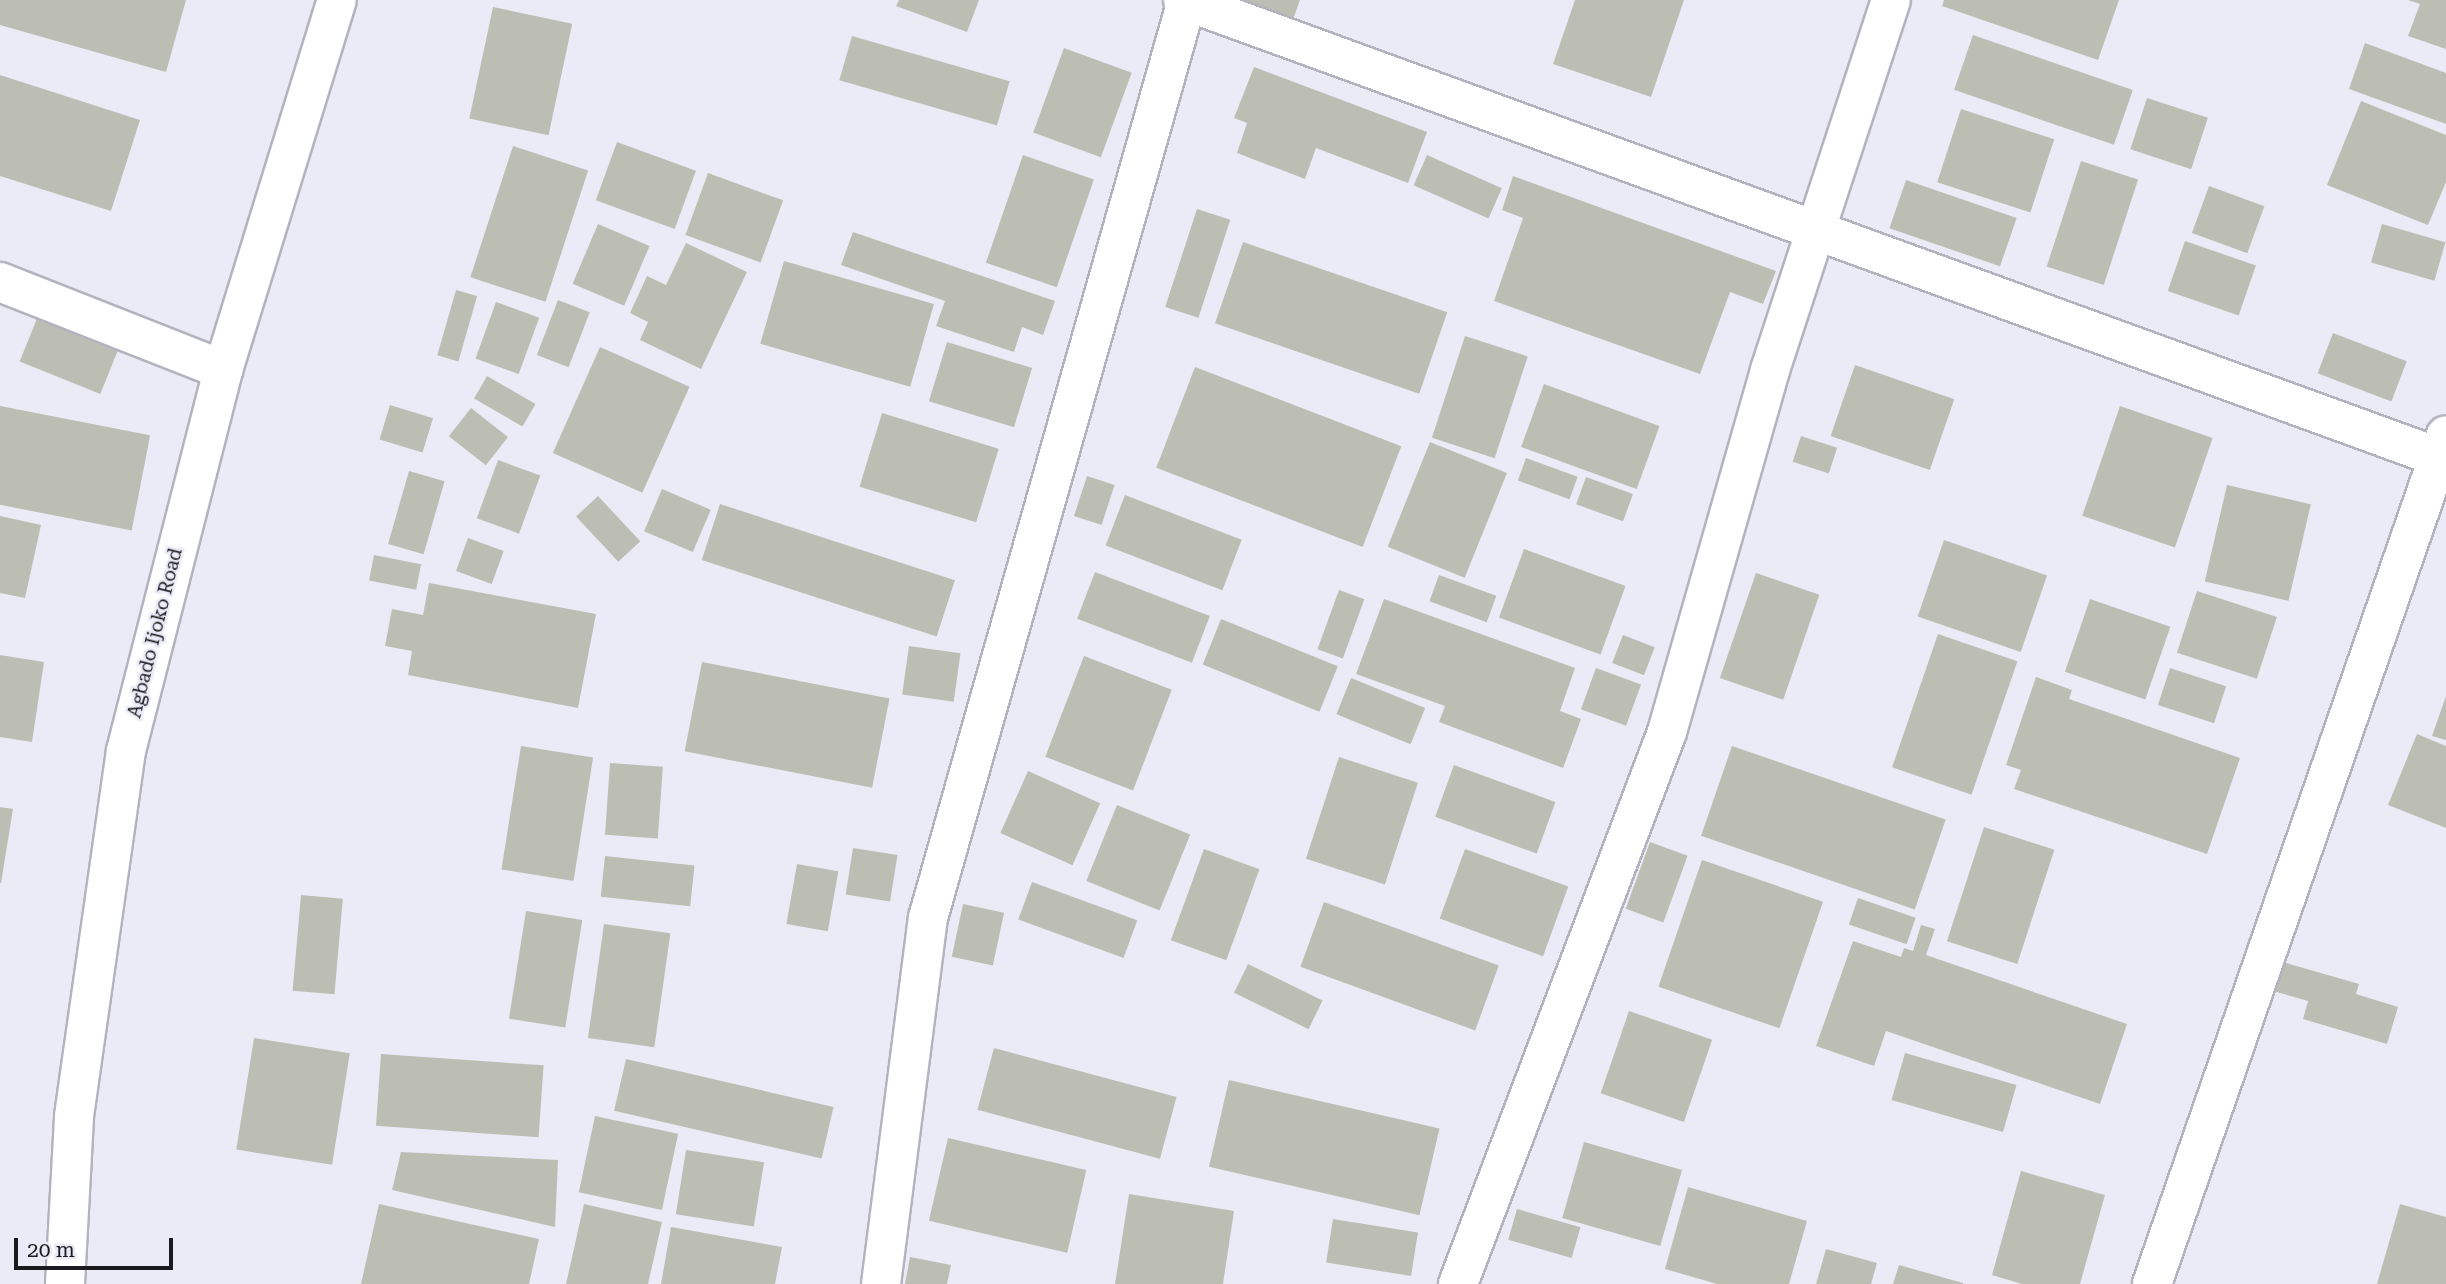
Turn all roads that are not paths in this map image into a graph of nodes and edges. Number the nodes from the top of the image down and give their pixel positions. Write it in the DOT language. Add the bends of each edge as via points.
graph roads {
  1 [pos="337,0"];
  2 [pos="1185,0"];
  3 [pos="1891,0"];
  4 [pos="1816,226"];
  5 [pos="0,282"];
  6 [pos="223,370"];
  7 [pos="2443,450"];
  8 [pos="65,1284"];
  9 [pos="881,1284"];
  10 [pos="1458,1284"];
  11 [pos="2152,1284"];
  1 -- 6 [label="street, Agbado Ijoko Road"];
  2 -- 4 [label="street"];
  2 -- 9 [label="street" via="928,918"];
  3 -- 4 [label="street"];
  4 -- 7 [label="street"];
  4 -- 10 [label="street" via="1667,732"];
  5 -- 6 [label="street"];
  6 -- 8 [label="street, Agbado Ijoko Road" via="126,751 74,1116"];
  7 -- 11 [label="street"];
}
